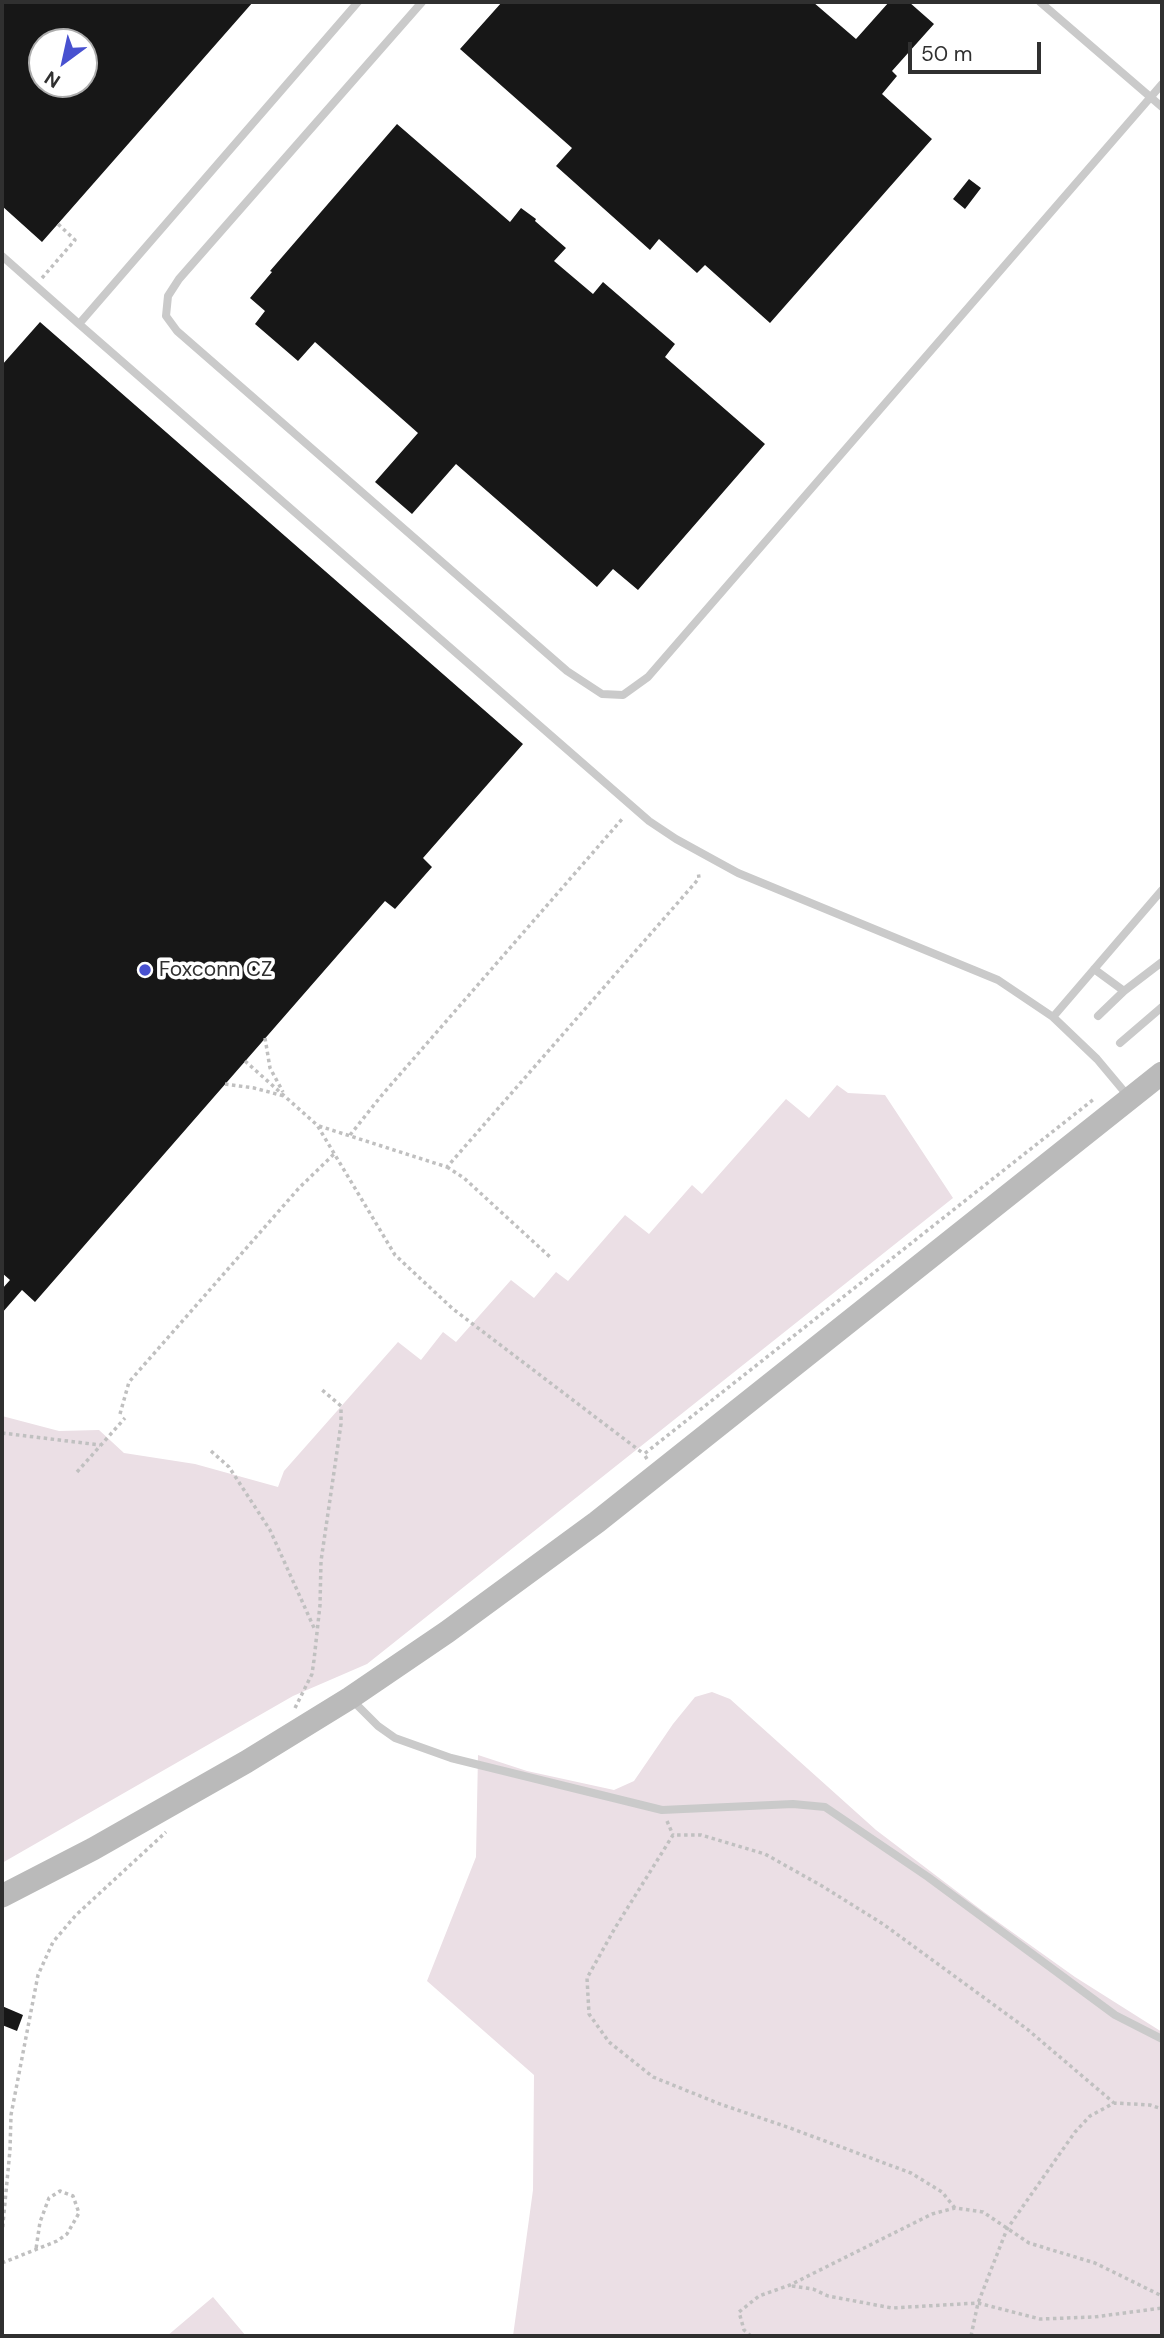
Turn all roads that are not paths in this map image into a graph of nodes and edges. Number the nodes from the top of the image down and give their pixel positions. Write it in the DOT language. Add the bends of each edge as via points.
graph roads {
  1 [pos="358,2"];
  2 [pos="422,2"];
  3 [pos="1041,2"];
  4 [pos="1162,84"];
  5 [pos="1151,97"];
  6 [pos="1162,107"];
  7 [pos="2,256"];
  8 [pos="79,324"];
  9 [pos="1162,890"];
  10 [pos="1162,962"];
  11 [pos="1094,968"];
  12 [pos="1124,991"];
  13 [pos="1162,1007"];
  14 [pos="1098,1016"];
  15 [pos="1053,1017"];
  16 [pos="1119,1044"];
  17 [pos="1162,1073"];
  18 [pos="1130,1098"];
  19 [pos="350,1698"];
  20 [pos="2,1896"];
  21 [pos="1162,2039"];
  1 -- 8 [label="lane"];
  2 -- 5 [label="lane" via="178,279 168,296 166,316 177,331 557,663 602,694 623,695 648,677"];
  3 -- 5 [label="lane"];
  4 -- 5 [label="lane"];
  5 -- 6 [label="lane"];
  7 -- 8 [label="lane"];
  8 -- 15 [label="lane" via="663,831 757,882 998,980"];
  9 -- 11 [label="lane"];
  10 -- 12 [label="lane"];
  11 -- 12 [label="lane"];
  11 -- 15 [label="lane"];
  12 -- 14 [label="lane"];
  13 -- 16 [label="lane"];
  15 -- 18 [label="lane"];
  17 -- 18 [label="main road"];
  18 -- 19 [label="main road" via="657,1475 525,1576"];
  19 -- 20 [label="main road" via="93,1849"];
  19 -- 21 [label="lane" via="395,1738 451,1758 662,1810 793,1804 825,1807 1115,2015"];
}
